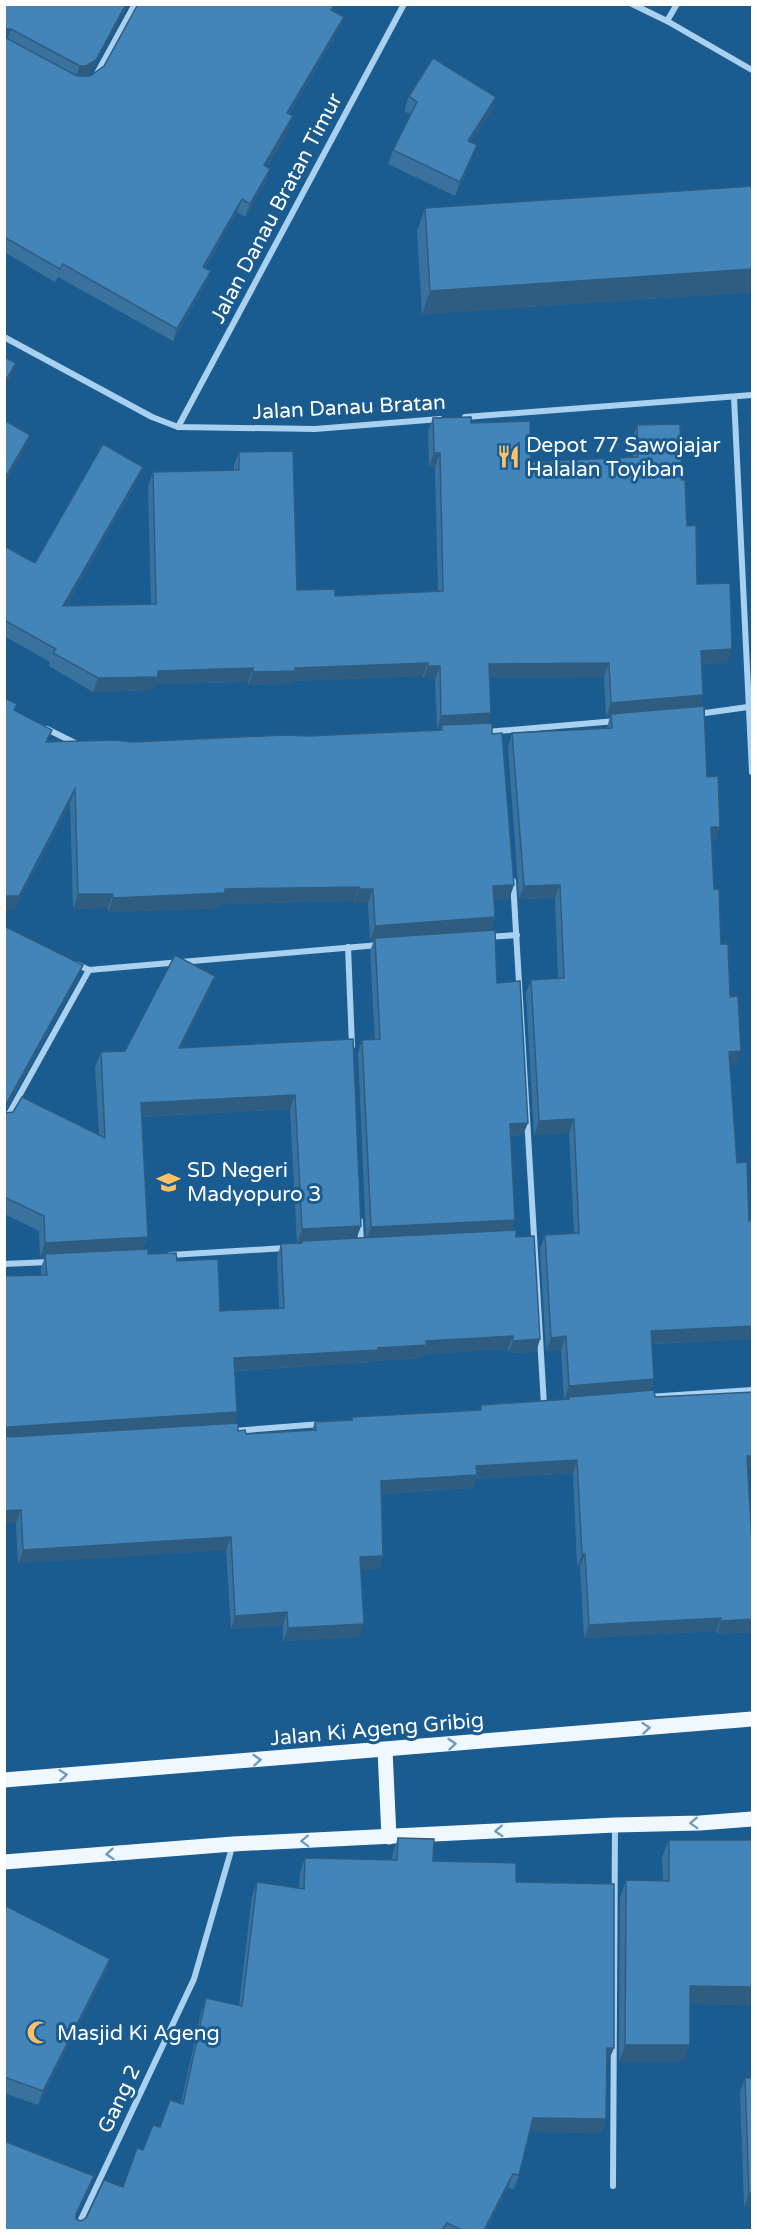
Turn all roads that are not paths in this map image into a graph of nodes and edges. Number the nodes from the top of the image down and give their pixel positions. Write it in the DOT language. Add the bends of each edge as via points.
graph roads {
  1 [pos="135,4"];
  2 [pos="404,4"];
  3 [pos="632,4"];
  4 [pos="677,4"];
  5 [pos="667,21"];
  6 [pos="753,70"];
  7 [pos="89,81"];
  8 [pos="4,337"];
  9 [pos="753,395"];
  10 [pos="734,397"];
  11 [pos="454,418"];
  12 [pos="443,419"];
  13 [pos="178,427"];
  14 [pos="748,707"];
  15 [pos="685,715"];
  16 [pos="627,720"];
  17 [pos="40,726"];
  18 [pos="501,731"];
  19 [pos="477,732"];
  20 [pos="502,742"];
  21 [pos="87,747"];
  22 [pos="753,772"];
  23 [pos="513,878"];
  24 [pos="517,935"];
  25 [pos="483,937"];
  26 [pos="382,944"];
  27 [pos="348,947"];
  28 [pos="68,961"];
  29 [pos="89,970"];
  30 [pos="353,1054"];
  31 [pos="4,1122"];
  32 [pos="359,1209"];
  33 [pos="523,1236"];
  34 [pos="535,1236"];
  35 [pos="372,1244"];
  36 [pos="349,1245"];
  37 [pos="361,1245"];
  38 [pos="291,1248"];
  39 [pos="160,1256"];
  40 [pos="52,1262"];
  41 [pos="4,1264"];
  42 [pos="753,1390"];
  43 [pos="637,1398"];
  44 [pos="556,1404"];
  45 [pos="544,1405"];
  46 [pos="532,1406"];
  47 [pos="331,1423"];
  48 [pos="225,1431"];
  49 [pos="753,1719"];
  50 [pos="385,1750"];
  51 [pos="4,1780"];
  52 [pos="753,1819"];
  53 [pos="615,1825"];
  54 [pos="389,1837"];
  55 [pos="233,1844"];
  56 [pos="4,1862"];
  57 [pos="613,2186"];
  58 [pos="76,2230"];
  1 -- 7 [label="street"];
  2 -- 13 [label="street, Jalan Danau Bratan Timur"];
  3 -- 5 [label="street"];
  4 -- 5 [label="street"];
  5 -- 6 [label="street"];
  8 -- 13 [label="street, Jalan Danau Bratan" via="152,417"];
  9 -- 10 [label="street, Jalan Danau Bratan"];
  10 -- 11 [label="street, Jalan Danau Bratan"];
  10 -- 14 [label="street"];
  12 -- 13 [label="street, Jalan Danau Bratan" via="315,429"];
  14 -- 15 [label="street"];
  14 -- 22 [label="street"];
  16 -- 18 [label="street"];
  17 -- 21 [label="street"];
  18 -- 19 [label="street"];
  18 -- 20 [label="street"];
  23 -- 24 [label="street"];
  24 -- 25 [label="street"];
  24 -- 34 [label="street"];
  26 -- 27 [label="street"];
  27 -- 29 [label="street"];
  27 -- 30 [label="street"];
  28 -- 29 [label="street"];
  29 -- 31 [label="street"];
  32 -- 37 [label="street"];
  33 -- 34 [label="street"];
  34 -- 45 [label="street"];
  35 -- 37 [label="street"];
  36 -- 37 [label="street"];
  38 -- 39 [label="street"];
  40 -- 41 [label="street"];
  42 -- 43 [label="street"];
  44 -- 45 [label="street"];
  45 -- 46 [label="street"];
  47 -- 48 [label="street"];
  50 -- 49 [label="main road, Jalan Ki Ageng Gribig, one-way"];
  51 -- 50 [label="main road, Jalan Ki Ageng Gribig, one-way"];
  50 -- 54 [label="main road"];
  52 -- 53 [label="main road, one-way"];
  53 -- 54 [label="main road, one-way"];
  53 -- 57 [label="street"];
  54 -- 55 [label="main road, one-way"];
  55 -- 56 [label="main road, one-way"];
  55 -- 58 [label="street, Gang 2" via="194,1979"];
}
